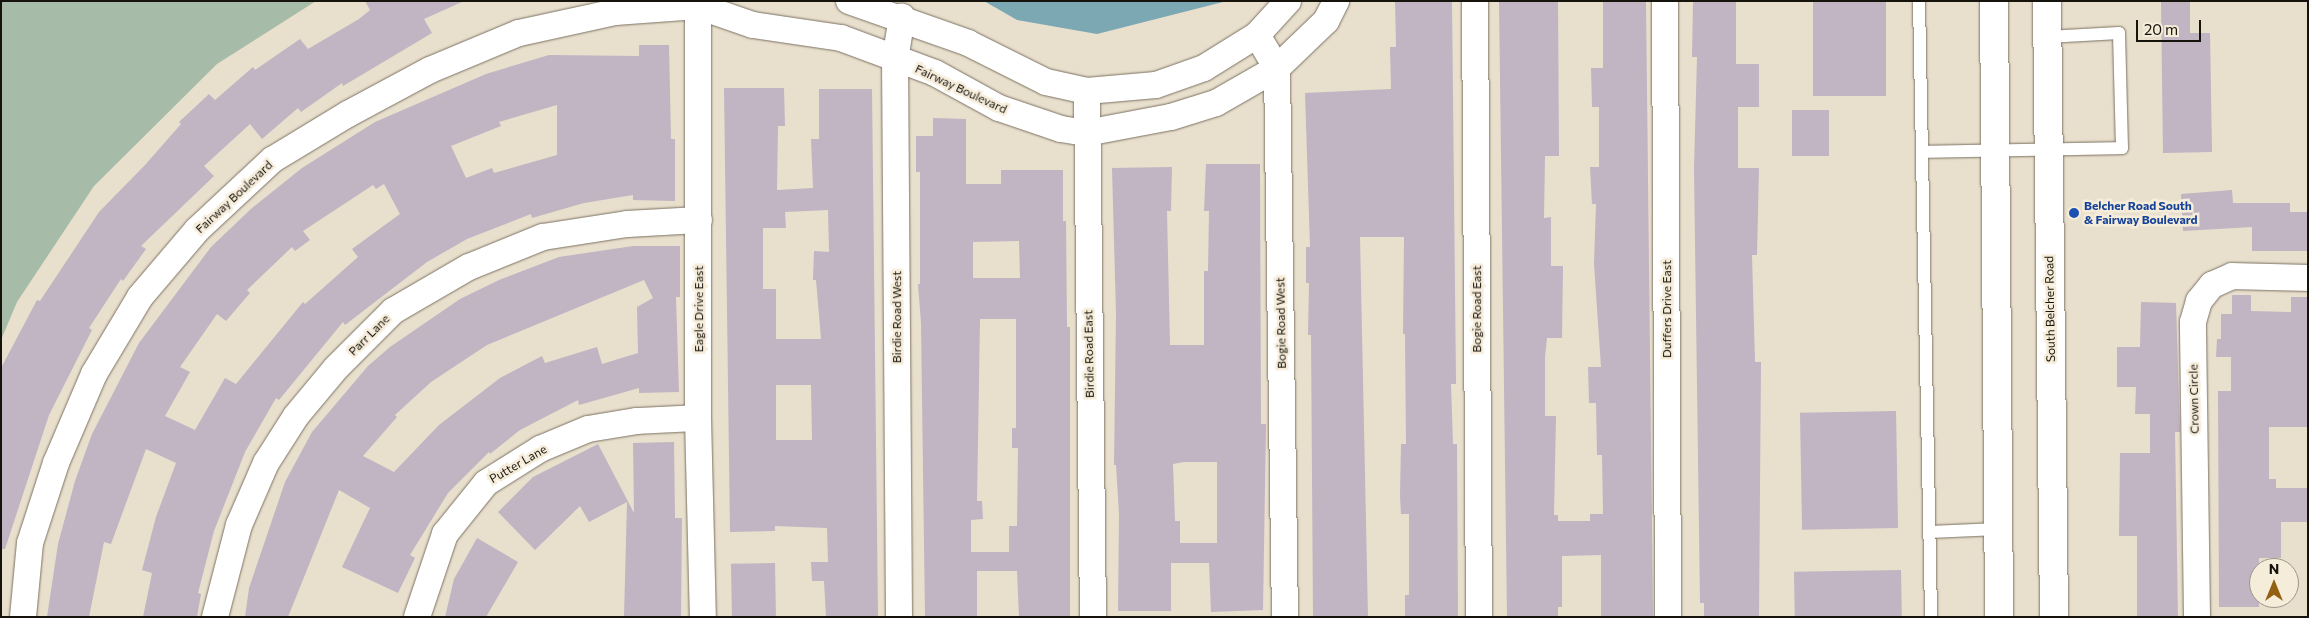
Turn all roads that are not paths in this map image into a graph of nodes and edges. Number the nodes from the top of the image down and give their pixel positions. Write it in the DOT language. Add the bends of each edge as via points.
graph roads {
  1 [pos="849,1"];
  2 [pos="1288,1"];
  3 [pos="1336,1"];
  4 [pos="1474,1"];
  5 [pos="1665,1"];
  6 [pos="1919,1"];
  7 [pos="1994,1"];
  8 [pos="2046,1"];
  9 [pos="702,3"];
  10 [pos="902,17"];
  11 [pos="1257,35"];
  12 [pos="2047,37"];
  13 [pos="895,60"];
  14 [pos="1277,68"];
  15 [pos="1087,91"];
  16 [pos="1086,133"];
  17 [pos="1995,151"];
  18 [pos="2048,151"];
  19 [pos="1922,152"];
  20 [pos="699,220"];
  21 [pos="2308,278"];
  22 [pos="698,418"];
  23 [pos="1998,529"];
  24 [pos="1930,532"];
  25 [pos="23,617"];
  26 [pos="215,617"];
  27 [pos="417,617"];
  28 [pos="703,617"];
  29 [pos="899,617"];
  30 [pos="1093,617"];
  31 [pos="1285,617"];
  32 [pos="1478,617"];
  33 [pos="1668,617"];
  34 [pos="1931,617"];
  35 [pos="1999,617"];
  36 [pos="2054,617"];
  37 [pos="2197,617"];
  1 -- 10 [label="street"];
  2 -- 11 [label="street"];
  3 -- 14 [label="street, Fairway Boulevard" via="1326,21"];
  4 -- 32 [label="street, Bogie Road East"];
  5 -- 33 [label="street, Duffers Drive East"];
  6 -- 19 [label="lane"];
  7 -- 17 [label="main road"];
  8 -- 12 [label="main road, South Belcher Road"];
  9 -- 13 [label="street, Fairway Boulevard" via="753,25 841,38"];
  9 -- 20 [label="street, Eagle Drive East"];
  9 -- 25 [label="street, Fairway Boulevard" via="615,12 519,33 430,70 272,160 197,230 140,297 94,374 56,463 30,543"];
  10 -- 13 [label="street, Birdie Road West"];
  10 -- 15 [label="street" via="968,43 1046,82"];
  11 -- 14 [label="street"];
  11 -- 15 [label="street" via="1204,68 1156,85"];
  12 -- 18 [label="main road, South Belcher Road"];
  12 -- 18 [label="lane" via="2119,33 2122,148"];
  13 -- 16 [label="street, Fairway Boulevard" via="935,74 998,108 1061,129"];
  13 -- 29 [label="street, Birdie Road West"];
  14 -- 16 [label="street, Fairway Boulevard" via="1216,103 1171,117"];
  14 -- 31 [label="street, Bogie Road West"];
  15 -- 16 [label="street, Birdie Road East"];
  16 -- 30 [label="street, Birdie Road East"];
  17 -- 18 [label="lane"];
  17 -- 19 [label="lane"];
  17 -- 23 [label="main road"];
  18 -- 36 [label="main road, South Belcher Road"];
  19 -- 24 [label="lane"];
  20 -- 22 [label="street, Eagle Drive East"];
  20 -- 26 [label="street, Parr Lane" via="627,224 543,237 469,267 393,311 336,368 296,416 266,463 239,525"];
  21 -- 37 [label="street, Crown Circle" via="2232,276 2212,285 2199,301 2193,322"];
  22 -- 27 [label="street, Putter Lane" via="637,421 588,429 540,449 486,483 445,534"];
  22 -- 28 [label="street, Eagle Drive East"];
  23 -- 24 [label="lane"];
  23 -- 35 [label="main road"];
  24 -- 34 [label="lane"];
}
